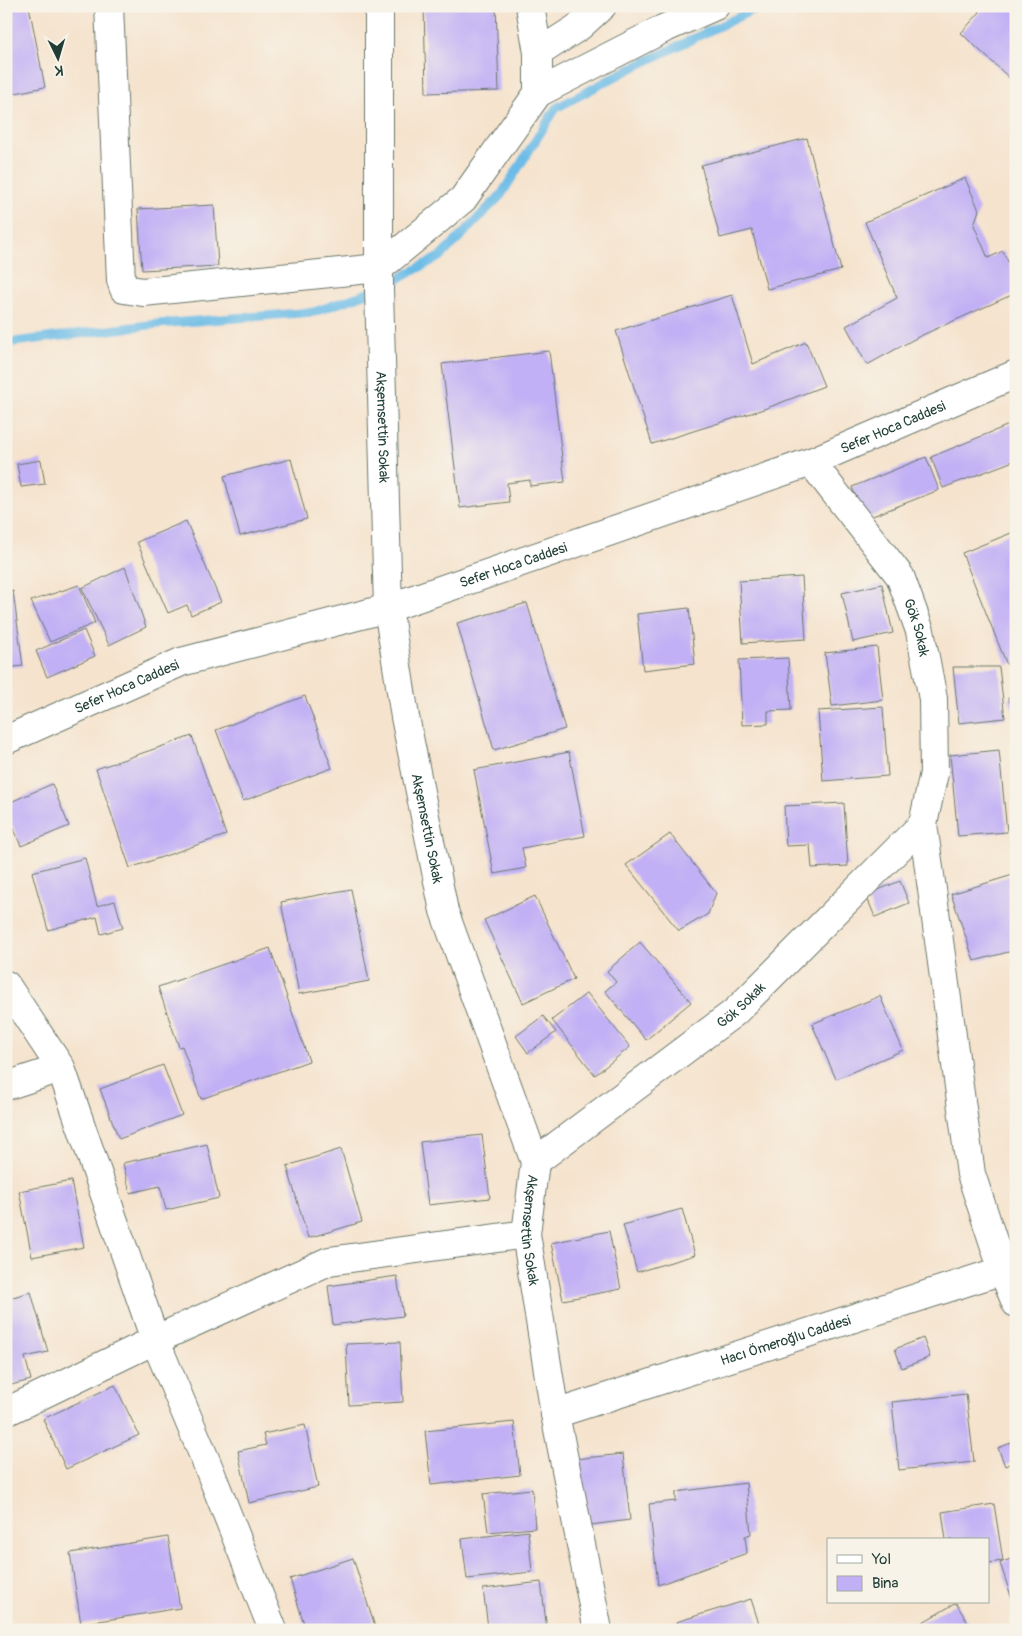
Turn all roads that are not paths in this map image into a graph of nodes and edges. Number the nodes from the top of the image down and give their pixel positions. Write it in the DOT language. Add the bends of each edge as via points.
graph roads {
  1 [pos="109,6"];
  2 [pos="379,6"];
  3 [pos="530,6"];
  4 [pos="602,6"];
  5 [pos="715,6"];
  6 [pos="538,54"];
  7 [pos="538,93"];
  8 [pos="378,268"];
  9 [pos="1016,374"];
  10 [pos="811,462"];
  11 [pos="388,608"];
  12 [pos="6,740"];
  13 [pos="923,824"];
  14 [pos="6,985"];
  15 [pos="60,1068"];
  16 [pos="6,1086"];
  17 [pos="535,1162"];
  18 [pos="526,1234"];
  19 [pos="1009,1268"];
  20 [pos="1016,1303"];
  21 [pos="155,1340"];
  22 [pos="6,1412"];
  23 [pos="555,1414"];
  24 [pos="273,1630"];
  25 [pos="598,1630"];
  1 -- 8 [label="street" via="121,280 124,289 143,292"];
  2 -- 8 [label="street, Akşemsettin Sokak"];
  3 -- 6 [label="street"];
  4 -- 6 [label="street" via="580,26"];
  5 -- 7 [label="street"];
  6 -- 7 [label="street"];
  7 -- 8 [label="street" via="463,200"];
  8 -- 11 [label="street, Akşemsettin Sokak"];
  9 -- 10 [label="street, Sefer Hoca Caddesi"];
  10 -- 11 [label="street, Sefer Hoca Caddesi"];
  10 -- 13 [label="street, Gök Sokak" via="900,576 920,631 933,699 934,746 934,773"];
  11 -- 12 [label="street, Sefer Hoca Caddesi" via="181,662"];
  11 -- 17 [label="street, Akşemsettin Sokak" via="405,718 444,911"];
  13 -- 17 [label="street, Gök Sokak" via="735,1012"];
  13 -- 19 [label="street, Gök Sokak" via="971,1174"];
  14 -- 15 [label="street"];
  15 -- 16 [label="street"];
  15 -- 21 [label="street"];
  17 -- 18 [label="street, Akşemsettin Sokak"];
  18 -- 21 [label="street" via="329,1261"];
  18 -- 23 [label="street, Akşemsettin Sokak"];
  19 -- 20 [label="street, Gök Sokak"];
  19 -- 23 [label="street, Hacı Ömeroğlu Caddesi"];
  21 -- 22 [label="street"];
  21 -- 24 [label="street"];
  23 -- 25 [label="street, Akşemsettin Sokak"];
}
